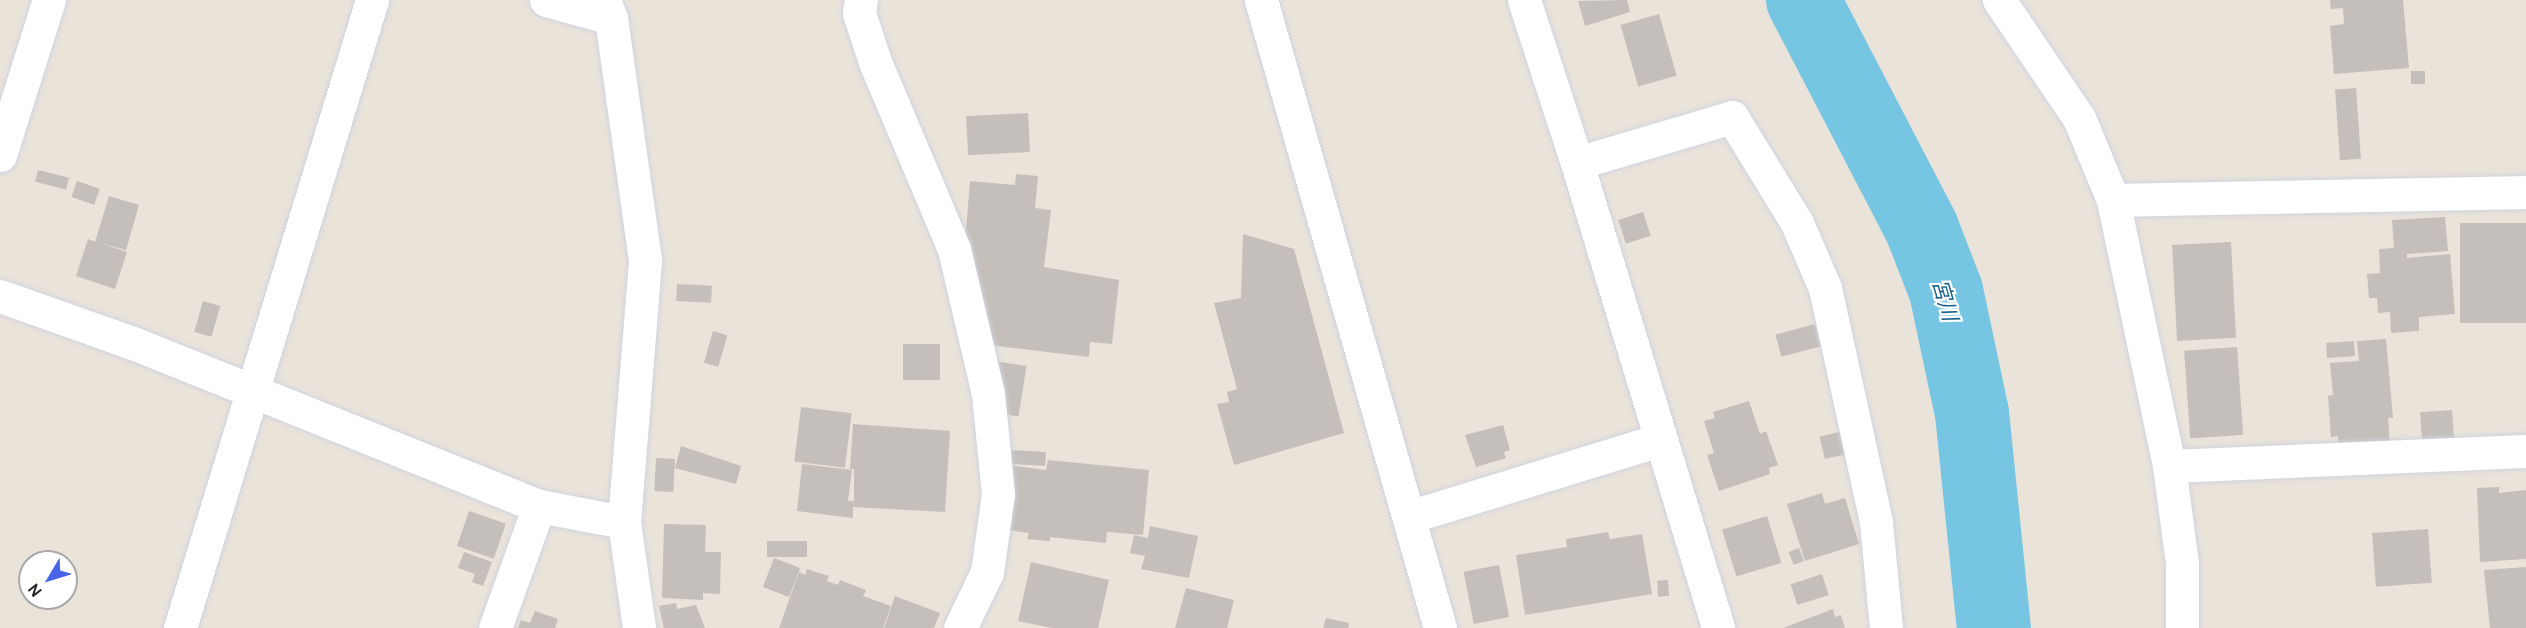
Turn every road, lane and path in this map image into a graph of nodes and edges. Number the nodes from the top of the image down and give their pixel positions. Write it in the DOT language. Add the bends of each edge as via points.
graph roads {
  1 [pos="49,0"];
  2 [pos="372,0"];
  3 [pos="546,0"];
  4 [pos="861,0"];
  5 [pos="1261,0"];
  6 [pos="1524,0"];
  7 [pos="1999,0"];
  8 [pos="608,9"];
  9 [pos="0,156"];
  10 [pos="1577,163"];
  11 [pos="2526,192"];
  12 [pos="2113,200"];
  13 [pos="0,296"];
  14 [pos="251,390"];
  15 [pos="1659,440"];
  16 [pos="2526,451"];
  17 [pos="2169,466"];
  18 [pos="539,506"];
  19 [pos="1409,517"];
  20 [pos="624,522"];
  21 [pos="180,628"];
  22 [pos="495,628"];
  23 [pos="639,628"];
  24 [pos="960,628"];
  25 [pos="1440,628"];
  26 [pos="1718,628"];
  27 [pos="1886,628"];
  28 [pos="2182,628"];
  1 -- 9 [label="street"];
  2 -- 14 [label="street"];
  3 -- 8 [label="street"];
  4 -- 24 [label="street" via="859,13 875,62 954,249 988,394 998,494 987,572"];
  5 -- 19 [label="street"];
  6 -- 10 [label="street"];
  7 -- 12 [label="street" via="2079,118"];
  8 -- 20 [label="street" via="645,261"];
  10 -- 15 [label="street"];
  10 -- 27 [label="street" via="1732,117 1797,223 1825,288 1876,522"];
  11 -- 12 [label="street"];
  12 -- 17 [label="street"];
  13 -- 14 [label="street"];
  14 -- 18 [label="street"];
  14 -- 21 [label="street"];
  15 -- 19 [label="street"];
  15 -- 26 [label="street"];
  16 -- 17 [label="street"];
  17 -- 28 [label="street" via="2182,564"];
  18 -- 20 [label="street"];
  18 -- 22 [label="street"];
  19 -- 25 [label="street"];
  20 -- 23 [label="street"];
}
